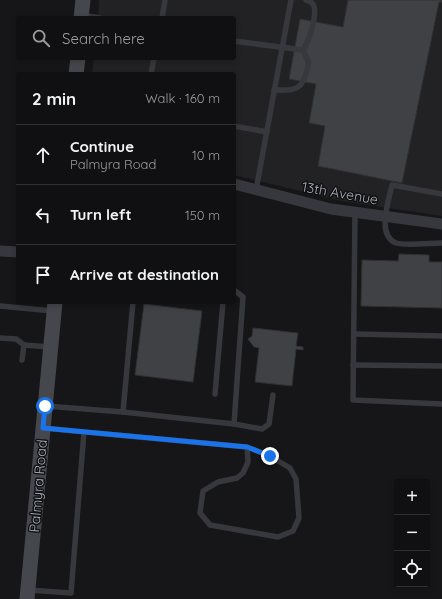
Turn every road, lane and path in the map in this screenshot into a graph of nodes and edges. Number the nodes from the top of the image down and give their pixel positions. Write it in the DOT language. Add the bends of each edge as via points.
graph roads {
  1 [pos="165,0"];
  2 [pos="291,0"];
  3 [pos="306,0"];
  4 [pos="82,11"];
  5 [pos="95,16"];
  6 [pos="162,16"];
  7 [pos="236,41"];
  8 [pos="282,48"];
  9 [pos="303,50"];
  10 [pos="78,60"];
  11 [pos="154,60"];
  12 [pos="76,72"];
  13 [pos="151,72"];
  14 [pos="274,90"];
  15 [pos="236,126"];
  16 [pos="267,132"];
  17 [pos="236,185"];
  18 [pos="256,190"];
  19 [pos="442,194"];
  20 [pos="355,212"];
  21 [pos="386,216"];
  22 [pos="442,224"];
  23 [pos="442,243"];
  24 [pos="0,251"];
  25 [pos="16,252"];
  26 [pos="236,291"];
  27 [pos="133,304"];
  28 [pos="223,304"];
  29 [pos="0,306"];
  30 [pos="54,307"];
  31 [pos="354,334"];
  32 [pos="442,336"];
  33 [pos="0,338"];
  34 [pos="24,345"];
  35 [pos="50,347"];
  36 [pos="22,360"];
  37 [pos="353,365"];
  38 [pos="442,366"];
  39 [pos="215,394"];
  40 [pos="273,395"];
  41 [pos="442,404"];
  42 [pos="45,406"];
  43 [pos="123,412"];
  44 [pos="234,424"];
  45 [pos="43,428"];
  46 [pos="84,432"];
  47 [pos="247,447"];
  48 [pos="28,595"];
  1 -- 6 [label="lane"];
  2 -- 8 [label="lane"];
  3 -- 9 [label="lane" via="314,6 314,13 309,40"];
  4 -- 5 [label="lane"];
  7 -- 8 [label="lane"];
  8 -- 9 [label="lane"];
  8 -- 14 [label="lane"];
  9 -- 14 [label="lane" via="309,63 303,84 289,91"];
  10 -- 12 [label="main road"];
  11 -- 13 [label="lane"];
  14 -- 16 [label="lane"];
  15 -- 16 [label="lane"];
  16 -- 18 [label="lane"];
  17 -- 18 [label="street, 13th Avenue"];
  18 -- 20 [label="street, 13th Avenue" via="323,207"];
  19 -- 21 [label="lane" via="392,186"];
  20 -- 21 [label="street, 13th Avenue"];
  20 -- 31 [label="lane"];
  21 -- 22 [label="street, 13th Avenue"];
  21 -- 23 [label="lane" via="385,228 388,236 395,242"];
  24 -- 25 [label="street"];
  26 -- 44 [label="lane" via="244,297"];
  27 -- 43 [label="lane"];
  28 -- 39 [label="lane"];
  29 -- 30 [label="lane"];
  30 -- 35 [label="main road, Palmyra Road"];
  31 -- 32 [label="lane"];
  31 -- 37 [label="lane"];
  33 -- 34 [label="lane" via="16,339"];
  34 -- 35 [label="lane"];
  34 -- 36 [label="lane"];
  35 -- 42 [label="main road, Palmyra Road"];
  37 -- 38 [label="lane"];
  37 -- 41 [label="lane" via="353,400"];
  40 -- 44 [label="lane" via="269,424 262,429"];
  42 -- 43 [label="lane"];
  42 -- 45 [label="main road, Palmyra Road"];
  43 -- 44 [label="lane"];
  45 -- 46 [label="lane"];
  45 -- 48 [label="main road, Palmyra Road"];
  46 -- 47 [label="lane"];
  46 -- 48 [label="lane" via="71,593"];
  47 -- 47 [label="lane" via="270,456 290,468 296,479 299,518 294,531 278,537 210,525 200,513 203,491 218,482 237,478 243,473 248,462"];
}
